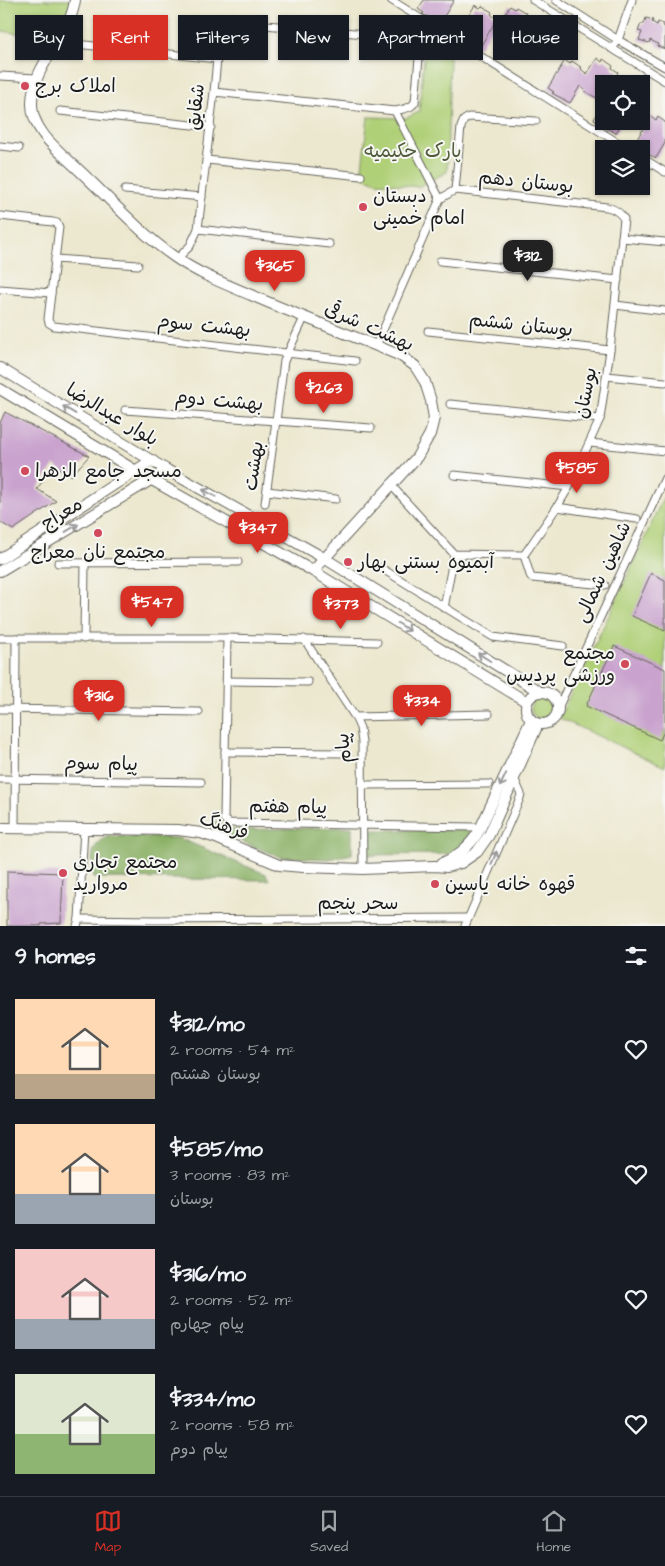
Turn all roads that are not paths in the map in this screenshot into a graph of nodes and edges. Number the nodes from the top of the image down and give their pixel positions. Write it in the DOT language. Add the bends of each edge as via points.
graph roads {
  1 [pos="75,0"];
  2 [pos="391,0"];
  3 [pos="533,0"];
  4 [pos="556,0"];
  5 [pos="632,0"];
  6 [pos="268,25"];
  7 [pos="618,40"];
  8 [pos="85,45"];
  9 [pos="612,49"];
  10 [pos="178,55"];
  11 [pos="217,60"];
  12 [pos="665,67"];
  13 [pos="0,76"];
  14 [pos="36,78"];
  15 [pos="665,81"];
  16 [pos="214,92"];
  17 [pos="60,111"];
  18 [pos="395,111"];
  19 [pos="536,122"];
  20 [pos="211,127"];
  21 [pos="614,140"];
  22 [pos="0,146"];
  23 [pos="19,148"];
  24 [pos="207,160"];
  25 [pos="650,163"];
  26 [pos="665,172"];
  27 [pos="361,176"];
  28 [pos="125,190"];
  29 [pos="455,190"];
  30 [pos="202,197"];
  31 [pos="440,199"];
  32 [pos="0,216"];
  33 [pos="198,230"];
  34 [pos="622,238"];
  35 [pos="665,242"];
  36 [pos="328,244"];
  37 [pos="55,258"];
  38 [pos="177,259"];
  39 [pos="440,262"];
  40 [pos="138,265"];
  41 [pos="618,280"];
  42 [pos="0,289"];
  43 [pos="51,293"];
  44 [pos="615,305"];
  45 [pos="665,311"];
  46 [pos="304,318"];
  47 [pos="428,331"];
  48 [pos="376,346"];
  49 [pos="610,350"];
  50 [pos="287,352"];
  51 [pos="355,361"];
  52 [pos="0,368"];
  53 [pos="607,376"];
  54 [pos="665,382"];
  55 [pos="0,389"];
  56 [pos="450,404"];
  57 [pos="125,410"];
  58 [pos="600,419"];
  59 [pos="276,422"];
  60 [pos="371,428"];
  61 [pos="590,443"];
  62 [pos="665,452"];
  63 [pos="152,460"];
  64 [pos="168,470"];
  65 [pos="136,471"];
  66 [pos="454,475"];
  67 [pos="665,478"];
  68 [pos="152,480"];
  69 [pos="390,484"];
  70 [pos="569,487"];
  71 [pos="267,491"];
  72 [pos="336,499"];
  73 [pos="265,503"];
  74 [pos="557,507"];
  75 [pos="637,519"];
  76 [pos="454,554"];
  77 [pos="524,555"];
  78 [pos="0,558"];
  79 [pos="324,558"];
  80 [pos="238,562"];
  81 [pos="58,563"];
  82 [pos="85,563"];
  83 [pos="381,568"];
  84 [pos="313,570"];
  85 [pos="0,571"];
  86 [pos="605,585"];
  87 [pos="444,608"];
  88 [pos="0,638"];
  89 [pos="16,638"];
  90 [pos="227,638"];
  91 [pos="84,639"];
  92 [pos="304,640"];
  93 [pos="377,642"];
  94 [pos="563,646"];
  95 [pos="227,681"];
  96 [pos="308,682"];
  97 [pos="540,692"];
  98 [pos="526,702"];
  99 [pos="558,708"];
  100 [pos="0,709"];
  101 [pos="15,709"];
  102 [pos="199,712"];
  103 [pos="489,714"];
  104 [pos="355,717"];
  105 [pos="534,722"];
  106 [pos="225,752"];
  107 [pos="346,753"];
  108 [pos="514,778"];
  109 [pos="0,779"];
  110 [pos="15,779"];
  111 [pos="201,782"];
  112 [pos="489,784"];
  113 [pos="362,785"];
  114 [pos="363,824"];
  115 [pos="475,827"];
  116 [pos="0,828"];
  117 [pos="15,828"];
  118 [pos="84,828"];
  119 [pos="438,867"];
  120 [pos="363,869"];
  121 [pos="468,918"];
  122 [pos="78,923"];
  123 [pos="248,923"];
  124 [pos="465,926"];
  1 -- 14 [label="main road, بهشت شرقی" via="66,29"];
  2 -- 21 [label="street"];
  3 -- 9 [label="street"];
  4 -- 7 [label="street"];
  5 -- 7 [label="street"];
  6 -- 18 [label="street, شقایق" via="415,40 420,47 415,102"];
  7 -- 9 [label="street"];
  7 -- 12 [label="street"];
  8 -- 10 [label="street"];
  9 -- 15 [label="street"];
  11 -- 16 [label="street, شقایق"];
  13 -- 14 [label="street"];
  14 -- 38 [label="main road, بهشت شرقی" via="32,104 36,124 51,143"];
  16 -- 18 [label="street"];
  16 -- 20 [label="street, شقایق"];
  17 -- 20 [label="street"];
  18 -- 31 [label="street"];
  19 -- 29 [label="street, بوستان دهم" via="469,117 464,120"];
  20 -- 24 [label="street, شقایق"];
  22 -- 23 [label="street"];
  24 -- 27 [label="street"];
  24 -- 30 [label="street, شقایق"];
  25 -- 26 [label="street"];
  28 -- 30 [label="street"];
  29 -- 31 [label="street"];
  29 -- 34 [label="street, بوستان دهم" via="613,208 624,219"];
  30 -- 33 [label="street, شقایق"];
  31 -- 48 [label="street"];
  32 -- 37 [label="street" via="57,223"];
  33 -- 36 [label="street"];
  33 -- 38 [label="street, شقایق" via="190,246"];
  34 -- 35 [label="street"];
  34 -- 41 [label="street, بوستان"];
  37 -- 40 [label="street"];
  37 -- 43 [label="street"];
  38 -- 46 [label="main road, بهشت شرقی"];
  39 -- 41 [label="street"];
  41 -- 44 [label="street, بوستان"];
  42 -- 43 [label="street"];
  43 -- 50 [label="street, بهشت سوم" via="48,319 54,326"];
  44 -- 45 [label="street"];
  44 -- 49 [label="street, بوستان"];
  46 -- 48 [label="main road, بهشت شرقی"];
  46 -- 50 [label="street, بهشت"];
  47 -- 49 [label="street, بوستان ششم"];
  48 -- 69 [label="main road, بهشت شرقی" via="402,356 415,366 431,401 434,418 430,434 417,457"];
  49 -- 53 [label="street, بوستان"];
  50 -- 51 [label="street, بهشت سوم"];
  50 -- 59 [label="street, بهشت"];
  63 -- 52 [label="main road, بلوار عبدالرضا, one-way"];
  53 -- 54 [label="street"];
  53 -- 58 [label="street, بوستان"];
  55 -- 65 [label="main road, بلوار عبدالرضا"];
  56 -- 58 [label="street"];
  57 -- 59 [label="street, بهشت دوم"];
  58 -- 61 [label="street, بوستان"];
  59 -- 60 [label="street, بهشت دوم"];
  59 -- 71 [label="street, بهشت"];
  61 -- 62 [label="street"];
  61 -- 70 [label="street, بوستان"];
  63 -- 64 [label="main road, بلوار عبدالرضا"];
  63 -- 65 [label="main road, معراج"];
  64 -- 68 [label="main road, معراج"];
  79 -- 64 [label="main road, بلوار عبدالرضا, one-way"];
  65 -- 68 [label="main road, بلوار عبدالرضا"];
  65 -- 78 [label="main road, معراج"];
  66 -- 70 [label="street"];
  67 -- 99 [label="street, شاهین شمالی"];
  68 -- 84 [label="main road, بلوار عبدالرضا"];
  85 -- 68 [label="main road, معراج, one-way"];
  69 -- 76 [label="street"];
  69 -- 79 [label="main road, بهشت شرقی"];
  70 -- 74 [label="street, بوستان"];
  71 -- 72 [label="street"];
  71 -- 73 [label="street, بهشت"];
  74 -- 75 [label="street"];
  74 -- 77 [label="street, بوستان"];
  76 -- 77 [label="street"];
  76 -- 87 [label="street"];
  77 -- 86 [label="street" via="532,578"];
  79 -- 84 [label="main road, بهشت شرقی"];
  97 -- 79 [label="main road, بلوار عبدالرضا, one-way"];
  80 -- 82 [label="street"];
  81 -- 82 [label="street"];
  82 -- 91 [label="street"];
  83 -- 87 [label="street"];
  84 -- 98 [label="main road, بلوار عبدالرضا, one-way"];
  87 -- 94 [label="street" via="493,637"];
  88 -- 89 [label="street"];
  89 -- 91 [label="street"];
  89 -- 101 [label="street"];
  90 -- 91 [label="street"];
  90 -- 92 [label="street"];
  90 -- 95 [label="street, پیام هفتم"];
  92 -- 93 [label="street"];
  92 -- 104 [label="street, پیام"];
  95 -- 96 [label="street"];
  95 -- 106 [label="street, پیام هفتم"];
  97 -- 98 [label="main road"];
  97 -- 99 [label="main road" via="551,694"];
  98 -- 105 [label="main road" via="526,712"];
  99 -- 105 [label="main road" via="551,722"];
  100 -- 101 [label="street"];
  101 -- 102 [label="street"];
  101 -- 110 [label="street"];
  103 -- 104 [label="street"];
  104 -- 113 [label="street, پیام" via="362,742"];
  105 -- 108 [label="main road, فرهنگ"];
  105 -- 119 [label="main road, فرهنگ, one-way" via="470,844"];
  106 -- 107 [label="street"];
  106 -- 114 [label="street, پیام هفتم" via="224,819 229,823"];
  108 -- 119 [label="main road, فرهنگ" via="489,835 477,852 461,863"];
  121 -- 108 [label="street, one-way" via="520,798"];
  109 -- 110 [label="street, پیام سوم"];
  110 -- 111 [label="street, پیام سوم"];
  110 -- 117 [label="street"];
  112 -- 113 [label="street"];
  113 -- 114 [label="street, پیام"];
  114 -- 115 [label="street, پیام هفتم"];
  114 -- 120 [label="street, پیام"];
  116 -- 117 [label="main road, فرهنگ"];
  117 -- 118 [label="main road, فرهنگ"];
  118 -- 120 [label="main road, فرهنگ" via="202,833 280,865"];
  118 -- 122 [label="street"];
  119 -- 120 [label="main road, فرهنگ"];
  121 -- 123 [label="street, سحر پنجم"];
  121 -- 124 [label="street"];
  122 -- 123 [label="street, سحر پنجم"];
}
